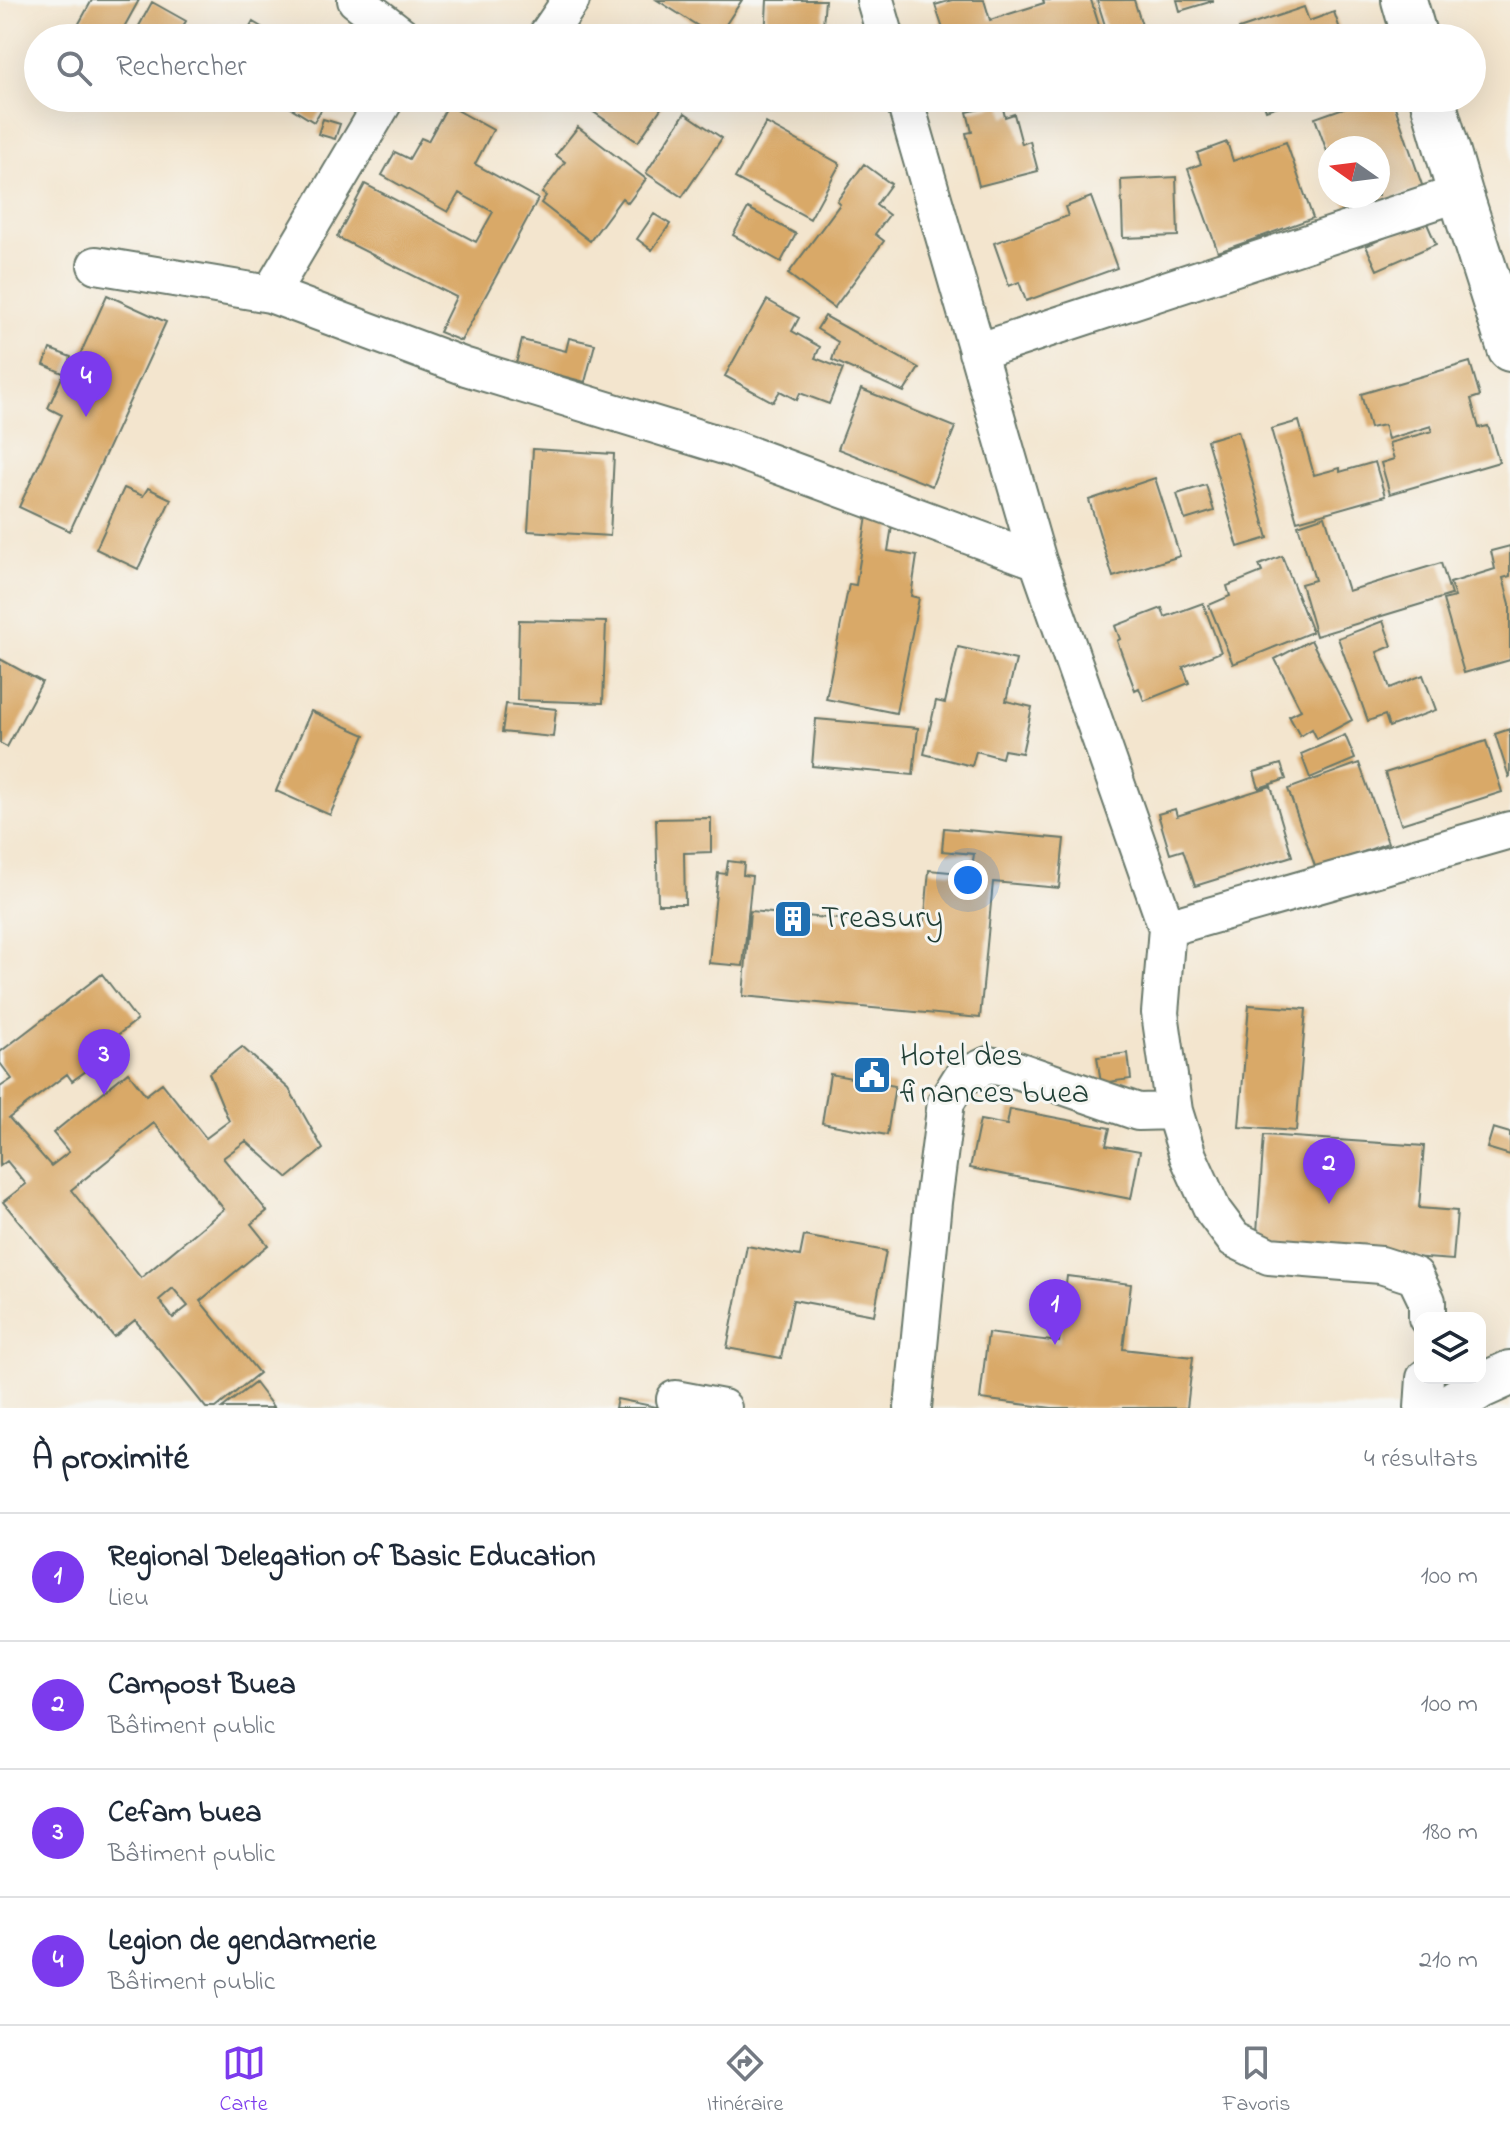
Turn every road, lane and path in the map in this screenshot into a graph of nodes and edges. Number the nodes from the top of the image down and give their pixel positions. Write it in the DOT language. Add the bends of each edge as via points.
graph roads {
  1 [pos="356,0"];
  2 [pos="571,0"];
  3 [pos="875,0"];
  4 [pos="1404,0"];
  5 [pos="387,24"];
  6 [pos="555,24"];
  7 [pos="882,24"];
  8 [pos="1411,24"];
  9 [pos="378,112"];
  10 [pos="908,112"];
  11 [pos="1436,112"];
  12 [pos="1460,193"];
  13 [pos="96,265"];
  14 [pos="270,294"];
  15 [pos="1510,349"];
  16 [pos="977,352"];
  17 [pos="1038,561"];
  18 [pos="1510,830"];
  19 [pos="1167,928"];
  20 [pos="1174,1111"];
  21 [pos="1427,1312"];
  22 [pos="1510,1373"];
  23 [pos="1425,1384"];
  24 [pos="675,1399"];
  25 [pos="723,1408"];
  26 [pos="913,1408"];
  27 [pos="1423,1408"];
  28 [pos="1447,1408"];
  1 -- 5 [label="street"];
  2 -- 6 [label="street"];
  3 -- 7 [label="street"];
  4 -- 8 [label="main road"];
  9 -- 14 [label="street"];
  10 -- 16 [label="street"];
  11 -- 12 [label="main road"];
  12 -- 15 [label="main road"];
  12 -- 16 [label="street"];
  13 -- 14 [label="street"];
  14 -- 17 [label="street" via="466,367 731,448"];
  16 -- 17 [label="street"];
  17 -- 19 [label="street"];
  18 -- 19 [label="street"];
  19 -- 20 [label="street" via="1160,1013"];
  20 -- 21 [label="street" via="1213,1211 1234,1239 1269,1256 1381,1265 1415,1276"];
  20 -- 26 [label="street" via="1138,1112 988,1065 961,1078 946,1102"];
  22 -- 28 [label="main road"];
  23 -- 27 [label="street"];
  24 -- 25 [label="street"];
}
